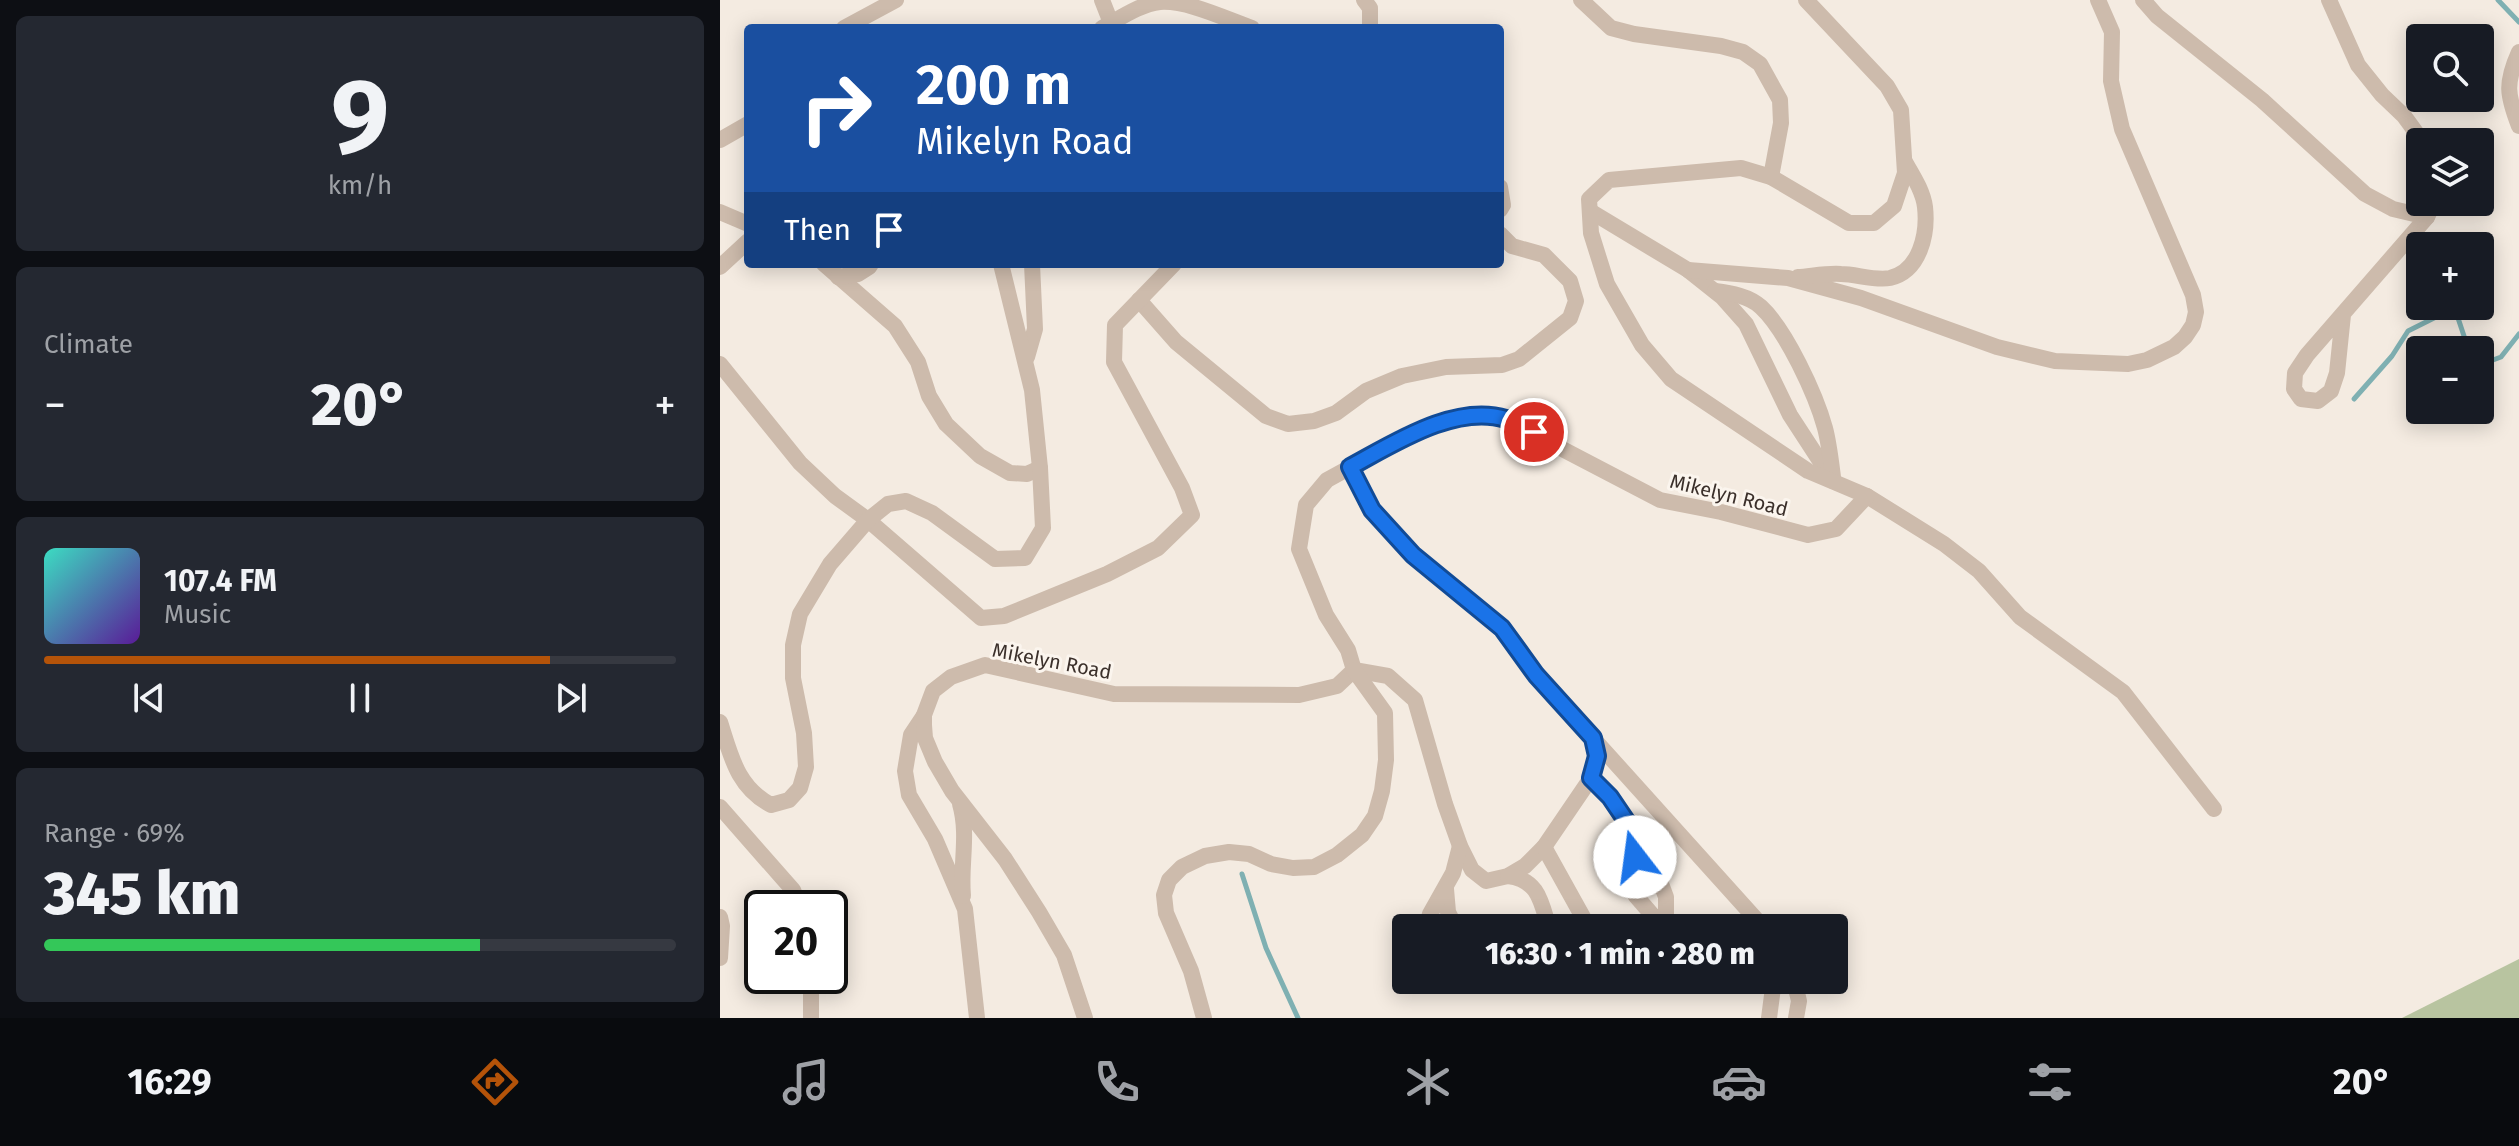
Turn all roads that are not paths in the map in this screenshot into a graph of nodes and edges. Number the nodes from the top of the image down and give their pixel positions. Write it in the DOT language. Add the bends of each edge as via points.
graph roads {
  1 [pos="896,0"];
  2 [pos="1102,0"];
  3 [pos="1128,0"];
  4 [pos="1364,0"];
  5 [pos="1581,0"];
  6 [pos="1806,0"];
  7 [pos="2098,0"];
  8 [pos="2143,0"];
  9 [pos="2329,0"];
  10 [pos="851,24"];
  11 [pos="1106,24"];
  12 [pos="1108,24"];
  13 [pos="1110,24"];
  14 [pos="1240,24"];
  15 [pos="1370,24"];
  16 [pos="2519,52"];
  17 [pos="744,126"];
  18 [pos="2519,126"];
  19 [pos="2413,128"];
  20 [pos="720,140"];
  21 [pos="1904,160"];
  22 [pos="1771,177"];
  23 [pos="2406,209"];
  24 [pos="1590,211"];
  25 [pos="720,212"];
  26 [pos="2425,216"];
  27 [pos="744,222"];
  28 [pos="1504,238"];
  29 [pos="744,245"];
  30 [pos="720,267"];
  31 [pos="828,268"];
  32 [pos="867,268"];
  33 [pos="1002,268"];
  34 [pos="1032,268"];
  35 [pos="1170,268"];
  36 [pos="1688,270"];
  37 [pos="838,277"];
  38 [pos="1788,278"];
  39 [pos="1715,291"];
  40 [pos="1139,300"];
  41 [pos="2343,315"];
  42 [pos="1026,361"];
  43 [pos="720,364"];
  44 [pos="1350,467"];
  45 [pos="1040,468"];
  46 [pos="1834,482"];
  47 [pos="1867,496"];
  48 [pos="868,520"];
  49 [pos="1354,670"];
  50 [pos="924,715"];
  51 [pos="720,722"];
  52 [pos="1593,738"];
  53 [pos="1591,778"];
  54 [pos="958,799"];
  55 [pos="720,807"];
  56 [pos="2214,809"];
  57 [pos="1460,846"];
  58 [pos="1544,847"];
  59 [pos="1638,862"];
  60 [pos="1508,876"];
  61 [pos="1446,887"];
  62 [pos="793,890"];
  63 [pos="965,909"];
  64 [pos="1430,914"];
  65 [pos="1449,914"];
  66 [pos="1544,914"];
  67 [pos="1581,914"];
  68 [pos="1751,914"];
  69 [pos="720,917"];
  70 [pos="720,958"];
  71 [pos="811,994"];
  72 [pos="1772,994"];
  73 [pos="1797,994"];
  74 [pos="811,1018"];
  75 [pos="977,1018"];
  76 [pos="1085,1018"];
  77 [pos="1204,1018"];
  78 [pos="1769,1018"];
  79 [pos="1796,1018"];
  1 -- 10 [label="street"];
  2 -- 11 [label="street"];
  3 -- 12 [label="street"];
  4 -- 15 [label="street"];
  5 -- 22 [label="street" via="1611,28 1721,46 1760,64 1780,100"];
  6 -- 21 [label="street" via="1887,86 1901,110"];
  7 -- 38 [label="street" via="2112,32 2111,81 2122,129 2193,295 2193,325 2174,347 2128,364 2055,361"];
  8 -- 23 [label="street" via="2365,194 2393,209"];
  9 -- 19 [label="street" via="2358,65"];
  13 -- 14 [label="street" via="1159,2"];
  16 -- 18 [label="street" via="2508,98"];
  17 -- 20 [label="street"];
  21 -- 22 [label="street" via="1894,206 1874,223 1849,223"];
  21 -- 38 [label="street" via="1925,205 1921,245 1904,272 1879,279 1837,273"];
  22 -- 24 [label="street" via="1741,168 1609,180 1589,199"];
  24 -- 36 [label="street"];
  24 -- 46 [label="street" via="1591,233 1607,284 1642,345 1671,379 1808,471"];
  25 -- 27 [label="street"];
  26 -- 41 [label="street"];
  28 -- 40 [label="street" via="1512,246 1544,255 1570,281 1576,301 1570,318 1519,359 1402,376 1314,421 1288,424 1266,416 1176,342"];
  29 -- 30 [label="street"];
  31 -- 37 [label="street"];
  32 -- 37 [label="street"];
  33 -- 42 [label="street"];
  34 -- 42 [label="street" via="1035,329"];
  35 -- 40 [label="street"];
  36 -- 38 [label="street"];
  36 -- 39 [label="street"];
  37 -- 45 [label="street" via="895,326 946,424 980,456 1010,473"];
  39 -- 46 [label="street" via="1746,324 1790,415"];
  39 -- 46 [label="street" via="1760,306 1779,330 1825,428"];
  40 -- 48 [label="street" via="1115,325 1114,362 1192,515 1158,548 1004,616 981,618"];
  41 -- 41 [label="street" via="2295,373 2294,389 2301,399 2318,401 2331,391"];
  42 -- 45 [label="street"];
  43 -- 48 [label="street" via="800,463"];
  44 -- 47 [label="street, Mikelyn Road" via="1409,435 1473,415 1505,419 1660,500 1808,535 1836,529"];
  44 -- 49 [label="street, Mikelyn Road" via="1327,480 1306,505 1299,549"];
  44 -- 52 [label="street" via="1372,510 1413,555 1502,628"];
  45 -- 48 [label="street" via="1043,528 1025,558 995,559 932,513 906,501 888,504"];
  46 -- 47 [label="street"];
  47 -- 56 [label="street" via="1944,544 1979,571 2020,617 2123,692"];
  48 -- 51 [label="street" via="830,564 800,614 793,678 806,767 800,788 789,800 771,805 758,798 737,772"];
  49 -- 50 [label="street, Mikelyn Road" via="1337,686 1299,695 1114,694 985,665 951,677 933,691"];
  49 -- 57 [label="street" via="1388,676 1415,700"];
  49 -- 77 [label="street" via="1386,722 1382,791 1362,835 1314,867 1293,868 1229,852 1205,856 1169,880 1166,913"];
  50 -- 54 [label="street" via="925,738"];
  50 -- 63 [label="street, Mikelyn Road" via="911,735 905,771 909,795"];
  52 -- 53 [label="street" via="1597,756"];
  52 -- 68 [label="street"];
  53 -- 58 [label="street"];
  53 -- 59 [label="street" via="1631,828"];
  54 -- 63 [label="street" via="965,820"];
  54 -- 76 [label="street" via="1005,859 1064,955"];
  55 -- 62 [label="street"];
  57 -- 60 [label="street" via="1472,870 1486,881"];
  57 -- 61 [label="street"];
  58 -- 60 [label="street"];
  58 -- 67 [label="street"];
  60 -- 66 [label="street" via="1522,878 1537,891"];
  61 -- 64 [label="street"];
  61 -- 65 [label="street"];
  63 -- 75 [label="street"];
  69 -- 70 [label="street"];
  71 -- 74 [label="street"];
  72 -- 78 [label="street"];
  73 -- 79 [label="street"];
}
